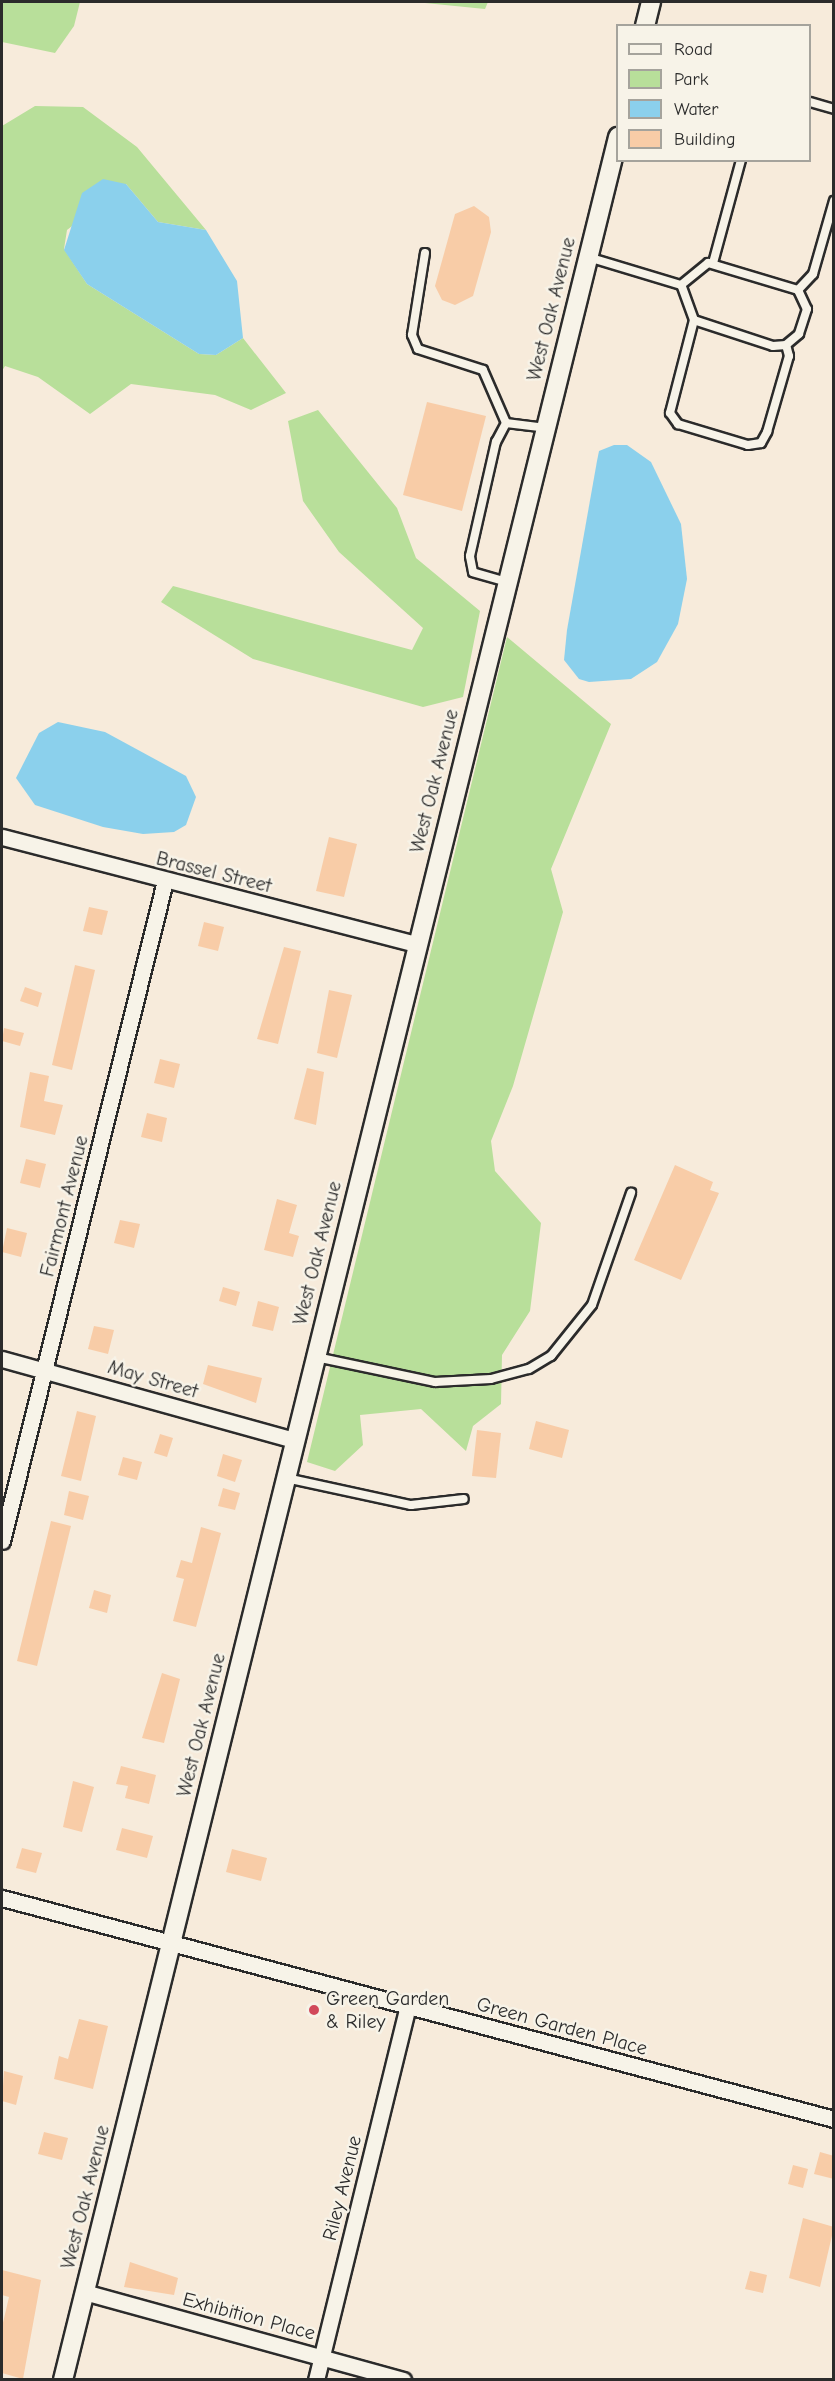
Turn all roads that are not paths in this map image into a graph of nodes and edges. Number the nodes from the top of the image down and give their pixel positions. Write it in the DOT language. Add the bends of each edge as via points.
graph roads {
  1 [pos="651,2"];
  2 [pos="646,24"];
  3 [pos="811,102"];
  4 [pos="834,109"];
  5 [pos="616,145"];
  6 [pos="740,162"];
  7 [pos="834,201"];
  8 [pos="425,253"];
  9 [pos="587,256"];
  10 [pos="713,263"];
  11 [pos="681,285"];
  12 [pos="798,290"];
  13 [pos="694,320"];
  14 [pos="786,345"];
  15 [pos="506,423"];
  16 [pos="544,428"];
  17 [pos="507,582"];
  18 [pos="2,837"];
  19 [pos="165,881"];
  20 [pos="417,944"];
  21 [pos="631,1193"];
  22 [pos="315,1357"];
  23 [pos="2,1359"];
  24 [pos="45,1371"];
  25 [pos="294,1440"];
  26 [pos="285,1478"];
  27 [pos="464,1499"];
  28 [pos="2,1541"];
  29 [pos="2,1898"];
  30 [pos="170,1943"];
  31 [pos="408,2006"];
  32 [pos="834,2120"];
  33 [pos="84,2292"];
  34 [pos="322,2357"];
  35 [pos="63,2379"];
  36 [pos="316,2379"];
  37 [pos="403,2379"];
  1 -- 2 [label="street"];
  3 -- 4 [label="lane"];
  5 -- 9 [label="street, West Oak Avenue"];
  6 -- 10 [label="lane"];
  7 -- 12 [label="lane" via="813,274"];
  8 -- 15 [label="lane" via="412,335 418,350 483,370"];
  9 -- 11 [label="lane"];
  9 -- 16 [label="street, West Oak Avenue"];
  10 -- 11 [label="lane" via="690,274"];
  10 -- 12 [label="lane"];
  11 -- 13 [label="lane"];
  12 -- 14 [label="lane" via="807,309 799,334"];
  13 -- 14 [label="lane"];
  13 -- 14 [label="lane" via="670,413 678,424 748,446 761,443 767,432 789,356"];
  15 -- 16 [label="lane"];
  15 -- 17 [label="lane" via="470,556 472,572"];
  16 -- 17 [label="street, West Oak Avenue"];
  17 -- 20 [label="street, West Oak Avenue"];
  18 -- 19 [label="street, Brassel Street"];
  19 -- 20 [label="street, Brassel Street"];
  19 -- 24 [label="street, Fairmont Avenue"];
  20 -- 22 [label="street, West Oak Avenue"];
  21 -- 22 [label="lane" via="592,1305 551,1356 529,1369 491,1379 435,1382"];
  22 -- 25 [label="street, West Oak Avenue"];
  23 -- 24 [label="street, May Street"];
  24 -- 25 [label="street, May Street"];
  24 -- 28 [label="street, Fairmont Avenue"];
  25 -- 26 [label="street, West Oak Avenue"];
  26 -- 27 [label="lane" via="411,1505"];
  26 -- 30 [label="street, West Oak Avenue"];
  29 -- 30 [label="street, Green Garden Place"];
  30 -- 31 [label="street, Green Garden Place"];
  30 -- 33 [label="street, West Oak Avenue"];
  31 -- 32 [label="street, Green Garden Place"];
  31 -- 34 [label="street, Riley Avenue"];
  33 -- 34 [label="street, Exhibition Place"];
  33 -- 35 [label="street, West Oak Avenue"];
  34 -- 36 [label="street, Riley Avenue"];
  34 -- 37 [label="street, Exhibition Place"];
}
